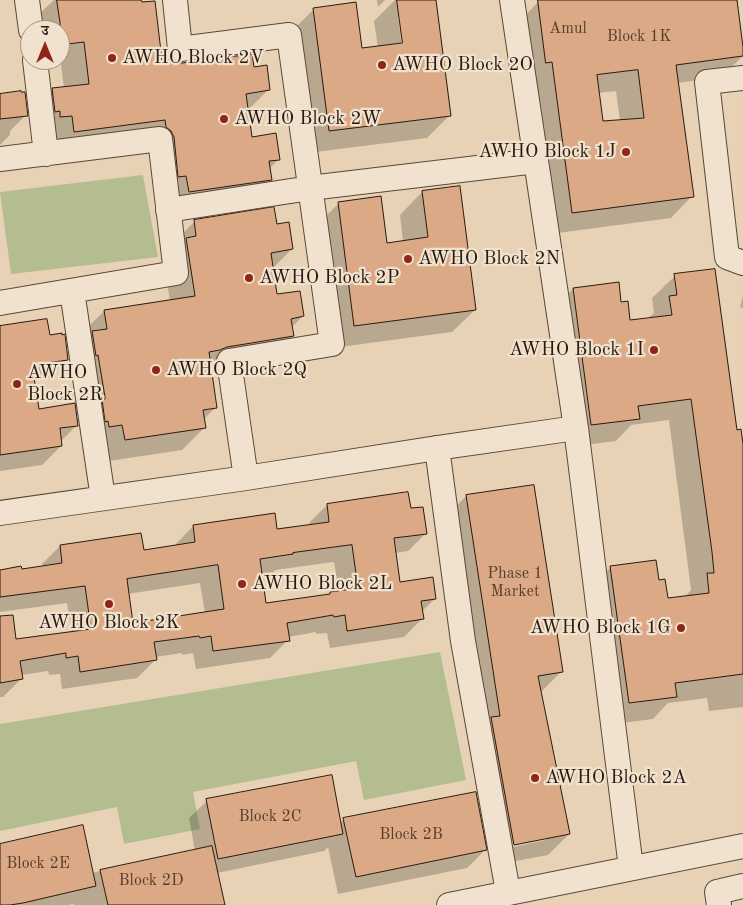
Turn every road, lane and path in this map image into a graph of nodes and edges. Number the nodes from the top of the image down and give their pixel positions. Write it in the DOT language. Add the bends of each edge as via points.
graph roads {
  1 [pos="27,0"];
  2 [pos="175,0"];
  3 [pos="512,0"];
  4 [pos="30,20"];
  5 [pos="36,70"];
  6 [pos="743,78"];
  7 [pos="46,154"];
  8 [pos="0,159"];
  9 [pos="536,161"];
  10 [pos="310,188"];
  11 [pos="168,210"];
  12 [pos="743,263"];
  13 [pos="72,291"];
  14 [pos="0,303"];
  15 [pos="576,428"];
  16 [pos="437,448"];
  17 [pos="246,478"];
  18 [pos="103,498"];
  19 [pos="0,513"];
  20 [pos="743,846"];
  21 [pos="631,868"];
  22 [pos="743,886"];
  23 [pos="508,892"];
  24 [pos="449,905"];
  25 [pos="720,905"];
  1 -- 4 [label="street"];
  2 -- 10 [label="street" via="180,49 289,35"];
  3 -- 9 [label="street"];
  5 -- 7 [label="street"];
  6 -- 12 [label="street" via="707,82 727,257"];
  7 -- 8 [label="street"];
  7 -- 11 [label="street" via="160,139"];
  9 -- 10 [label="street"];
  9 -- 15 [label="street"];
  10 -- 11 [label="street"];
  10 -- 17 [label="street" via="332,344 230,360"];
  11 -- 13 [label="street" via="176,274"];
  13 -- 14 [label="street"];
  13 -- 18 [label="street"];
  15 -- 16 [label="street"];
  15 -- 21 [label="street"];
  16 -- 17 [label="street"];
  16 -- 23 [label="street" via="463,641"];
  17 -- 18 [label="street"];
  18 -- 19 [label="street"];
  20 -- 21 [label="street"];
  21 -- 23 [label="street"];
  22 -- 25 [label="street" via="718,892"];
  23 -- 24 [label="street"];
}
